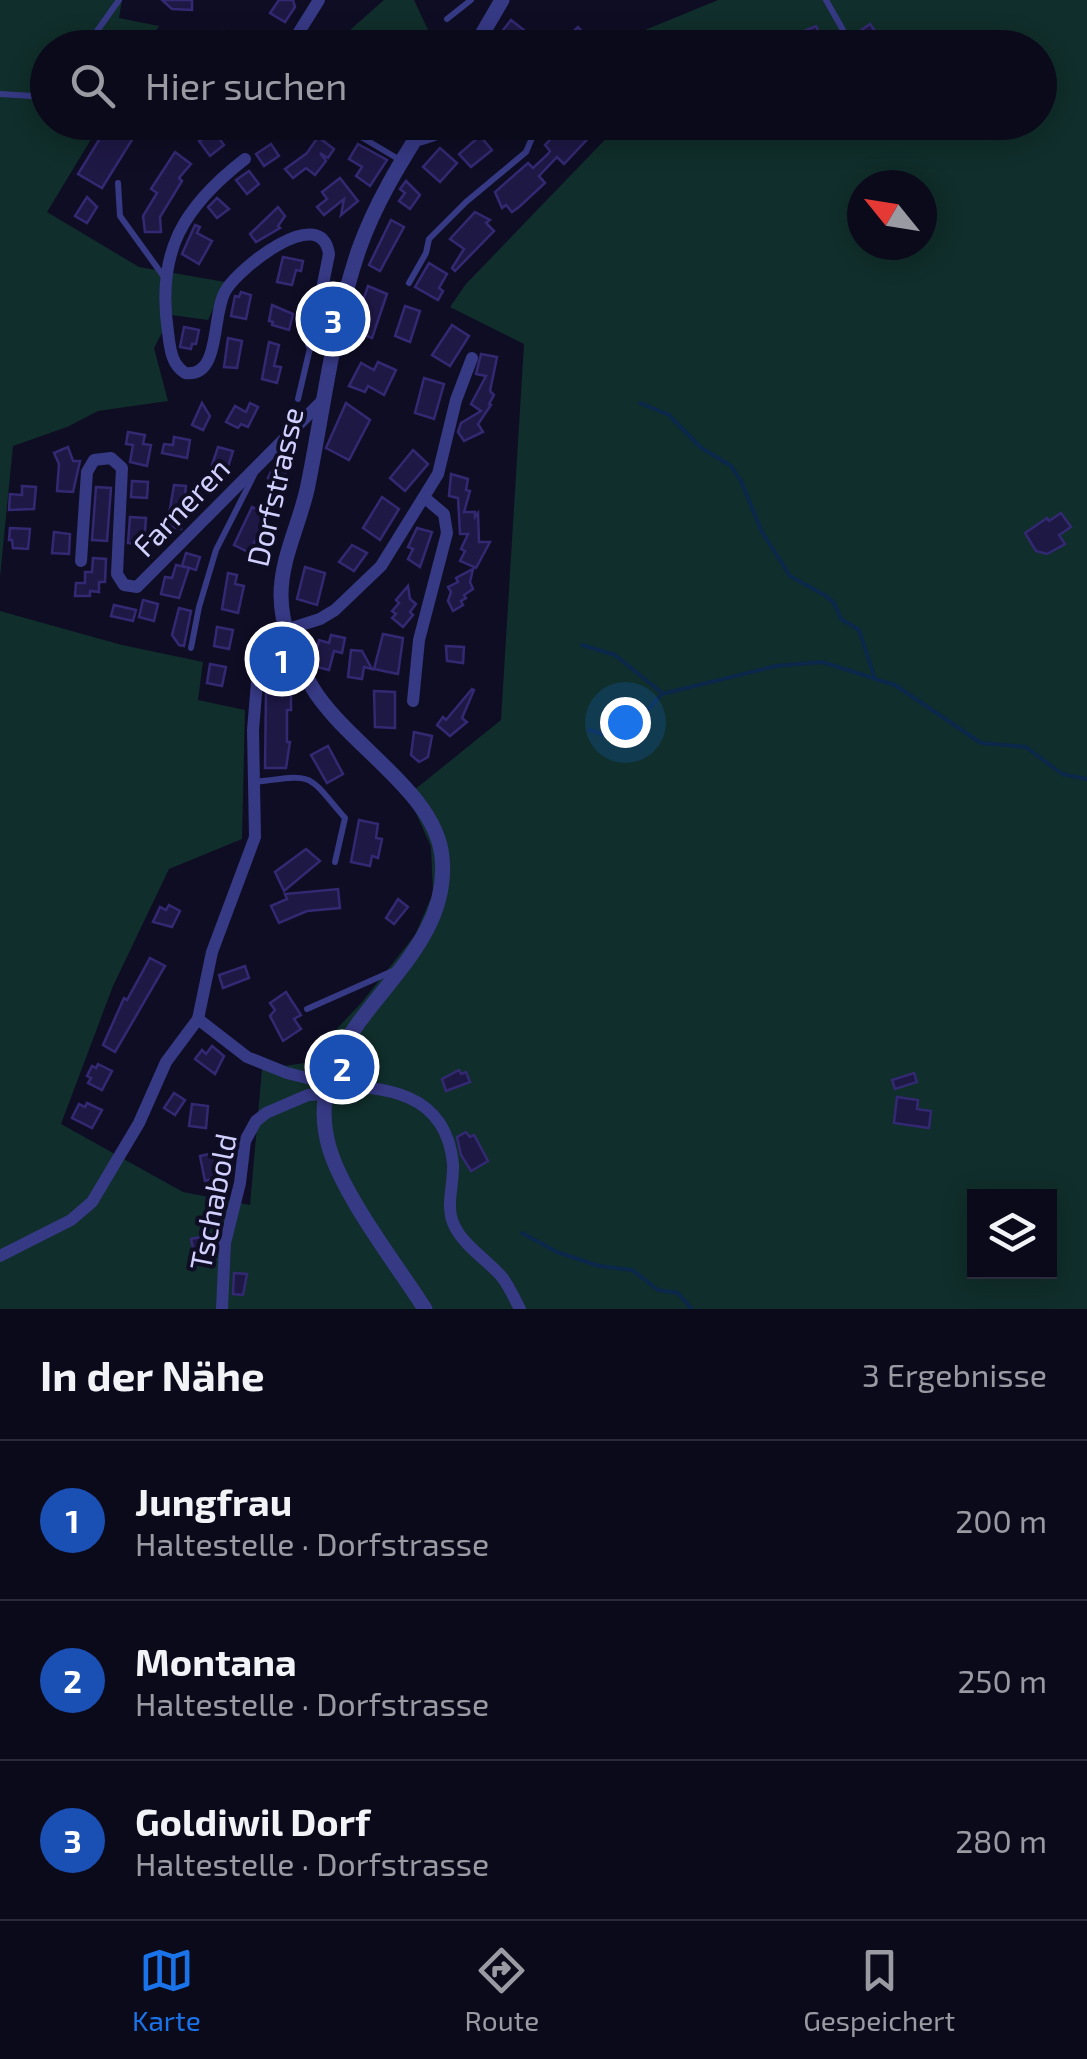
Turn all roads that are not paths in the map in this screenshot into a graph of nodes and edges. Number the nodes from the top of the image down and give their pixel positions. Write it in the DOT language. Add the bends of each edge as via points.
graph roads {
  1 [pos="119,0"];
  2 [pos="320,0"];
  3 [pos="470,0"];
  4 [pos="826,0"];
  5 [pos="506,1"];
  6 [pos="447,19"];
  7 [pos="98,30"];
  8 [pos="301,30"];
  9 [pos="486,30"];
  10 [pos="844,30"];
  11 [pos="0,94"];
  12 [pos="30,96"];
  13 [pos="366,140"];
  14 [pos="415,140"];
  15 [pos="432,140"];
  16 [pos="531,140"];
  17 [pos="412,144"];
  18 [pos="244,159"];
  19 [pos="401,160"];
  20 [pos="118,183"];
  21 [pos="165,278"];
  22 [pos="409,283"];
  23 [pos="311,344"];
  24 [pos="334,350"];
  25 [pos="472,358"];
  26 [pos="298,399"];
  27 [pos="324,399"];
  28 [pos="259,465"];
  29 [pos="424,498"];
  30 [pos="81,561"];
  31 [pos="286,632"];
  32 [pos="191,648"];
  33 [pos="413,701"];
  34 [pos="254,782"];
  35 [pos="335,862"];
  36 [pos="401,969"];
  37 [pos="306,1009"];
  38 [pos="198,1019"];
  39 [pos="326,1088"];
  40 [pos="0,1256"];
  41 [pos="222,1309"];
  42 [pos="426,1309"];
  43 [pos="520,1309"];
  1 -- 7 [label="lane"];
  2 -- 8 [label="street"];
  3 -- 6 [label="lane"];
  4 -- 10 [label="lane"];
  5 -- 9 [label="street"];
  11 -- 12 [label="lane"];
  13 -- 19 [label="lane"];
  14 -- 17 [label="street, Dorfstrasse"];
  15 -- 17 [label="lane"];
  16 -- 22 [label="lane" via="526,152 429,239"];
  17 -- 19 [label="street, Dorfstrasse"];
  18 -- 21 [label="street" via="190,211"];
  19 -- 24 [label="street, Dorfstrasse" via="359,250"];
  20 -- 21 [label="lane" via="120,216"];
  21 -- 23 [label="street" via="173,360 182,372 195,374 211,357 216,312 232,280 294,238 316,234 330,254"];
  23 -- 24 [label="street"];
  23 -- 26 [label="lane"];
  24 -- 27 [label="street, Dorfstrasse"];
  25 -- 29 [label="street" via="438,474"];
  27 -- 28 [label="street, Farneren"];
  27 -- 31 [label="street, Dorfstrasse" via="282,584"];
  28 -- 30 [label="street, Farneren" via="132,588 118,574 122,468 111,458 94,460 87,472"];
  28 -- 32 [label="lane" via="216,550"];
  29 -- 31 [label="street" via="354,594 320,619"];
  29 -- 33 [label="street" via="444,514 448,533 419,640"];
  31 -- 34 [label="street" via="268,636 258,652"];
  31 -- 36 [label="street, Dorfstrasse" via="323,704 418,801 437,832 440,892"];
  34 -- 35 [label="lane" via="312,780 345,818"];
  34 -- 38 [label="street" via="255,837 212,952"];
  36 -- 37 [label="lane"];
  36 -- 39 [label="street, Dorfstrasse" via="353,1029"];
  38 -- 39 [label="street" via="247,1057"];
  38 -- 40 [label="street" via="166,1062 92,1202"];
  39 -- 41 [label="street, Tschabold" via="266,1112 245,1141 226,1242"];
  39 -- 42 [label="street" via="326,1134 339,1173"];
  39 -- 43 [label="street" via="396,1092 436,1117 452,1162 455,1228 504,1279"];
}
